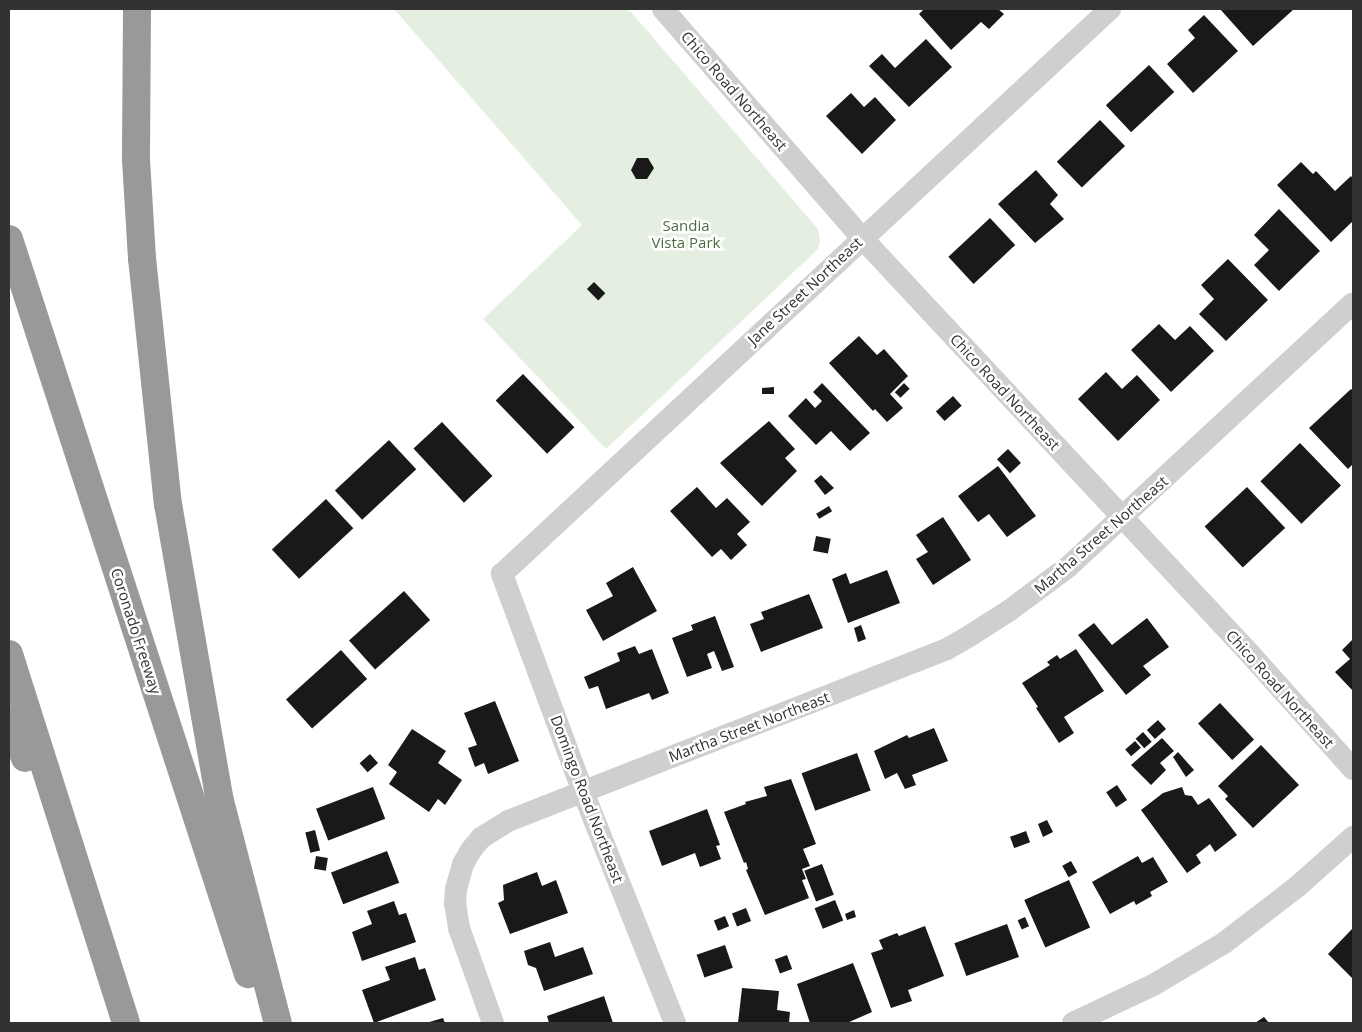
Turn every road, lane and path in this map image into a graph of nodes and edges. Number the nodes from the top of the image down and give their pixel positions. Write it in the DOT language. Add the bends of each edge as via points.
graph roads {
  1 [pos="138,9"];
  2 [pos="663,9"];
  3 [pos="1110,9"];
  4 [pos="862,238"];
  5 [pos="9,239"];
  6 [pos="1353,303"];
  7 [pos="1123,518"];
  8 [pos="502,574"];
  9 [pos="9,654"];
  10 [pos="9,719"];
  11 [pos="1353,769"];
  12 [pos="583,792"];
  13 [pos="1353,837"];
  14 [pos="106,959"];
  15 [pos="126,1023"];
  16 [pos="264,1023"];
  17 [pos="278,1023"];
  18 [pos="493,1023"];
  19 [pos="675,1023"];
  20 [pos="1073,1023"];
  1 -- 17 [label="highway" via="136,160 146,304 168,504 220,801"];
  2 -- 4 [label="street, Chico Road Northeast"];
  3 -- 4 [label="street, Jane Street Northeast"];
  4 -- 7 [label="street, Chico Road Northeast"];
  4 -- 8 [label="street, Jane Street Northeast"];
  5 -- 16 [label="highway, Coronado Freeway"];
  6 -- 7 [label="street, Martha Street Northeast"];
  7 -- 11 [label="street, Chico Road Northeast"];
  7 -- 12 [label="street, Martha Street Northeast" via="1046,584 947,649"];
  8 -- 12 [label="street, Domingo Road Northeast"];
  9 -- 14 [label="highway"];
  10 -- 14 [label="highway"];
  12 -- 18 [label="street, Martha Street Northeast" via="493,829 471,850 463,864 456,890 459,928"];
  12 -- 19 [label="street, Domingo Road Northeast"];
  13 -- 20 [label="street" via="1298,886 1224,943 1155,984"];
  14 -- 15 [label="highway"];
}
